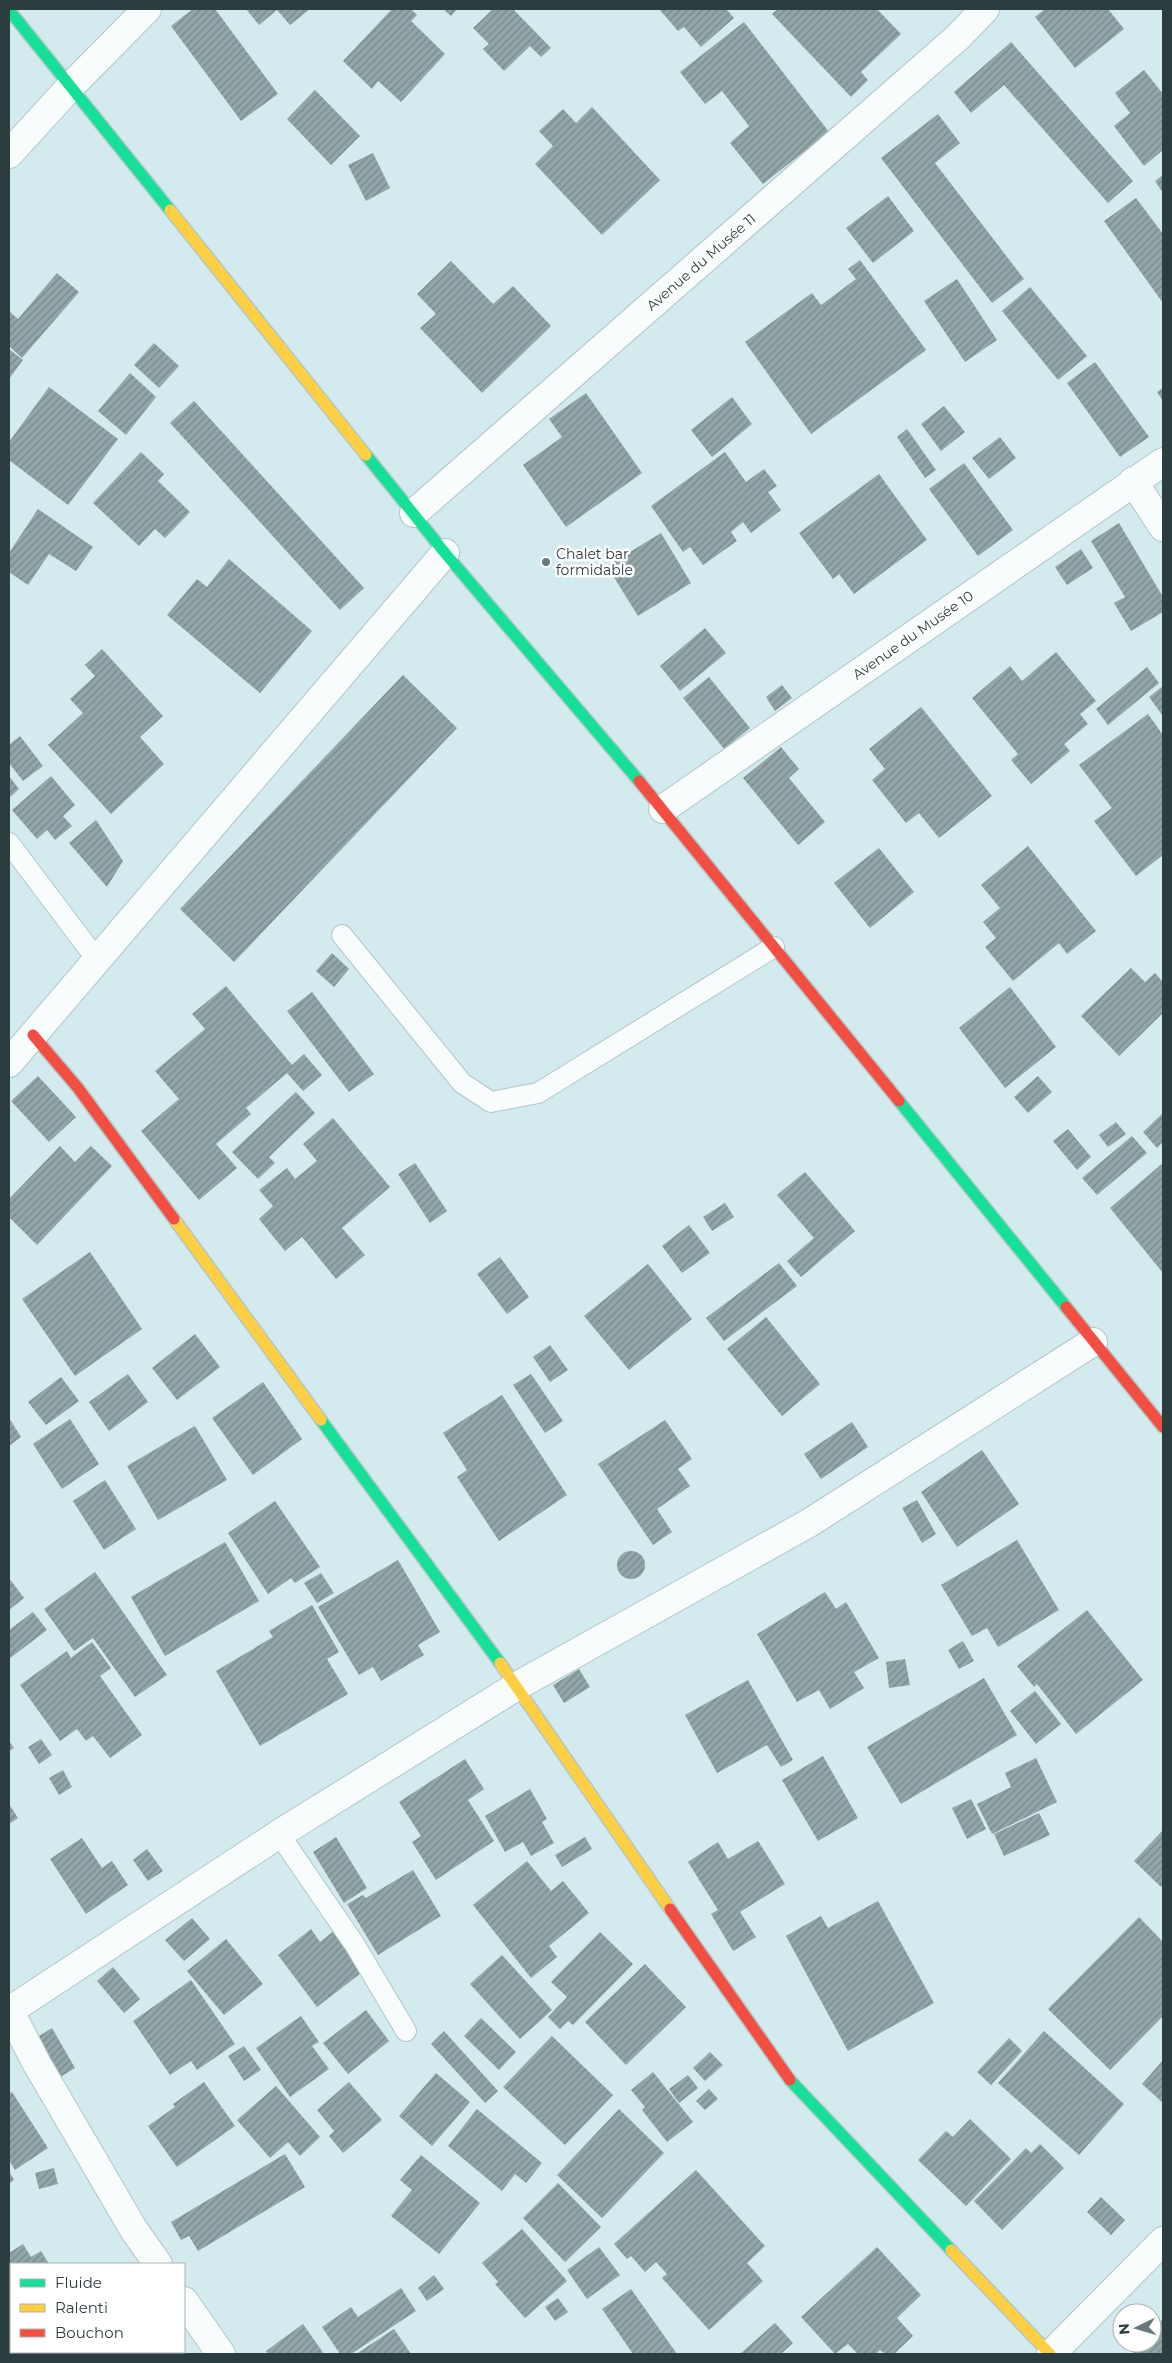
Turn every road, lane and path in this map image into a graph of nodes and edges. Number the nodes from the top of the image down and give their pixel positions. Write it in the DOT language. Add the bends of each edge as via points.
graph roads {
  1 [pos="147,9"];
  2 [pos="984,9"];
  3 [pos="9,10"];
  4 [pos="70,87"];
  5 [pos="9,154"];
  6 [pos="1163,462"];
  7 [pos="1133,481"];
  8 [pos="414,513"];
  9 [pos="1163,526"];
  10 [pos="444,552"];
  11 [pos="663,809"];
  12 [pos="9,843"];
  13 [pos="342,934"];
  14 [pos="774,947"];
  15 [pos="97,960"];
  16 [pos="33,1036"];
  17 [pos="9,1063"];
  18 [pos="1094,1342"];
  19 [pos="1163,1428"];
  20 [pos="517,1686"];
  21 [pos="279,1834"];
  22 [pos="9,2010"];
  23 [pos="406,2031"];
  24 [pos="1163,2241"];
  25 [pos="157,2263"];
  26 [pos="185,2303"];
  27 [pos="221,2354"];
  28 [pos="1050,2354"];
  1 -- 4 [label="street"];
  2 -- 8 [label="street, Avenue du Musée 11" via="958,37"];
  3 -- 4 [label="street"];
  4 -- 5 [label="street"];
  4 -- 8 [label="street"];
  6 -- 7 [label="street, Avenue du Musée 10"];
  7 -- 9 [label="street"];
  7 -- 11 [label="street, Avenue du Musée 10"];
  8 -- 10 [label="street"];
  10 -- 11 [label="street"];
  10 -- 15 [label="street"];
  11 -- 14 [label="street"];
  12 -- 15 [label="lane"];
  13 -- 14 [label="lane" via="462,1083 491,1102 538,1093"];
  14 -- 18 [label="street"];
  15 -- 16 [label="street"];
  16 -- 17 [label="street"];
  16 -- 20 [label="street" via="78,1088"];
  18 -- 19 [label="street"];
  18 -- 20 [label="street" via="809,1522"];
  20 -- 21 [label="street"];
  20 -- 28 [label="street" via="784,2074"];
  21 -- 22 [label="street"];
  21 -- 23 [label="lane" via="354,1945"];
  22 -- 25 [label="street" via="134,2230"];
  24 -- 28 [label="street"];
  26 -- 27 [label="street"];
}
